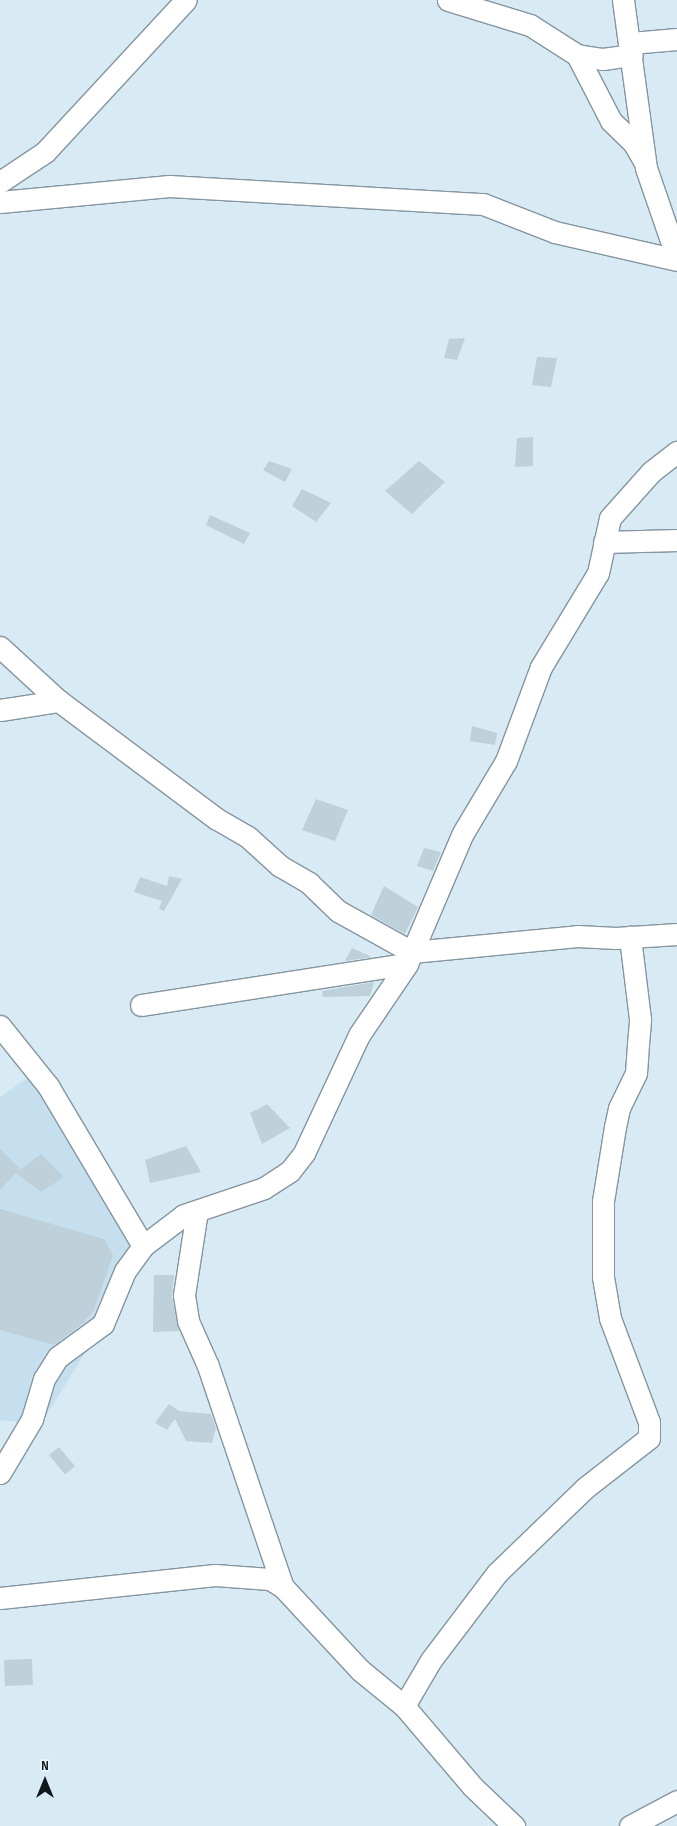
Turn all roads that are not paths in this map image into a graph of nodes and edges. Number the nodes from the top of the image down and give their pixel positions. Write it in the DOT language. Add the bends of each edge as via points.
graph roads {
  1 [pos="186,0"];
  2 [pos="448,0"];
  3 [pos="623,0"];
  4 [pos="677,39"];
  5 [pos="632,49"];
  6 [pos="577,54"];
  7 [pos="646,168"];
  8 [pos="0,182"];
  9 [pos="0,202"];
  10 [pos="677,259"];
  11 [pos="677,452"];
  12 [pos="677,540"];
  13 [pos="604,542"];
  14 [pos="0,647"];
  15 [pos="59,701"];
  16 [pos="0,710"];
  17 [pos="677,934"];
  18 [pos="630,937"];
  19 [pos="410,958"];
  20 [pos="141,1005"];
  21 [pos="0,1026"];
  22 [pos="197,1211"];
  23 [pos="143,1246"];
  24 [pos="0,1473"];
  25 [pos="283,1587"];
  26 [pos="0,1598"];
  27 [pos="404,1706"];
  28 [pos="677,1801"];
  29 [pos="514,1826"];
  30 [pos="630,1826"];
  1 -- 8 [label="street" via="45,152"];
  2 -- 6 [label="street" via="530,25"];
  3 -- 5 [label="street"];
  4 -- 5 [label="street"];
  5 -- 6 [label="street" via="602,59"];
  5 -- 7 [label="street"];
  6 -- 7 [label="street" via="611,121 633,142"];
  7 -- 10 [label="street"];
  9 -- 10 [label="street" via="169,186 482,204 555,232"];
  11 -- 13 [label="street" via="622,501 606,527"];
  12 -- 13 [label="street"];
  13 -- 19 [label="street" via="598,573 541,668 506,761 464,833"];
  14 -- 15 [label="street"];
  15 -- 16 [label="street"];
  15 -- 19 [label="street" via="209,813 248,837 280,866 309,883 338,911"];
  17 -- 18 [label="street"];
  18 -- 19 [label="street" via="577,936"];
  18 -- 27 [label="street" via="640,1019 636,1073 619,1108 602,1201 603,1278 610,1318 649,1422 649,1438 585,1488 497,1573 431,1660"];
  19 -- 20 [label="street"];
  19 -- 22 [label="street" via="359,1035 304,1154 290,1170 264,1188"];
  21 -- 23 [label="street" via="48,1086"];
  22 -- 23 [label="street" via="184,1215"];
  22 -- 25 [label="street" via="184,1295 188,1321 208,1366"];
  23 -- 24 [label="street" via="125,1271 104,1324 58,1357 44,1379 32,1418"];
  25 -- 26 [label="street" via="270,1579 215,1575"];
  25 -- 27 [label="street" via="326,1637"];
  27 -- 29 [label="street" via="474,1787"];
  28 -- 30 [label="street"];
}
